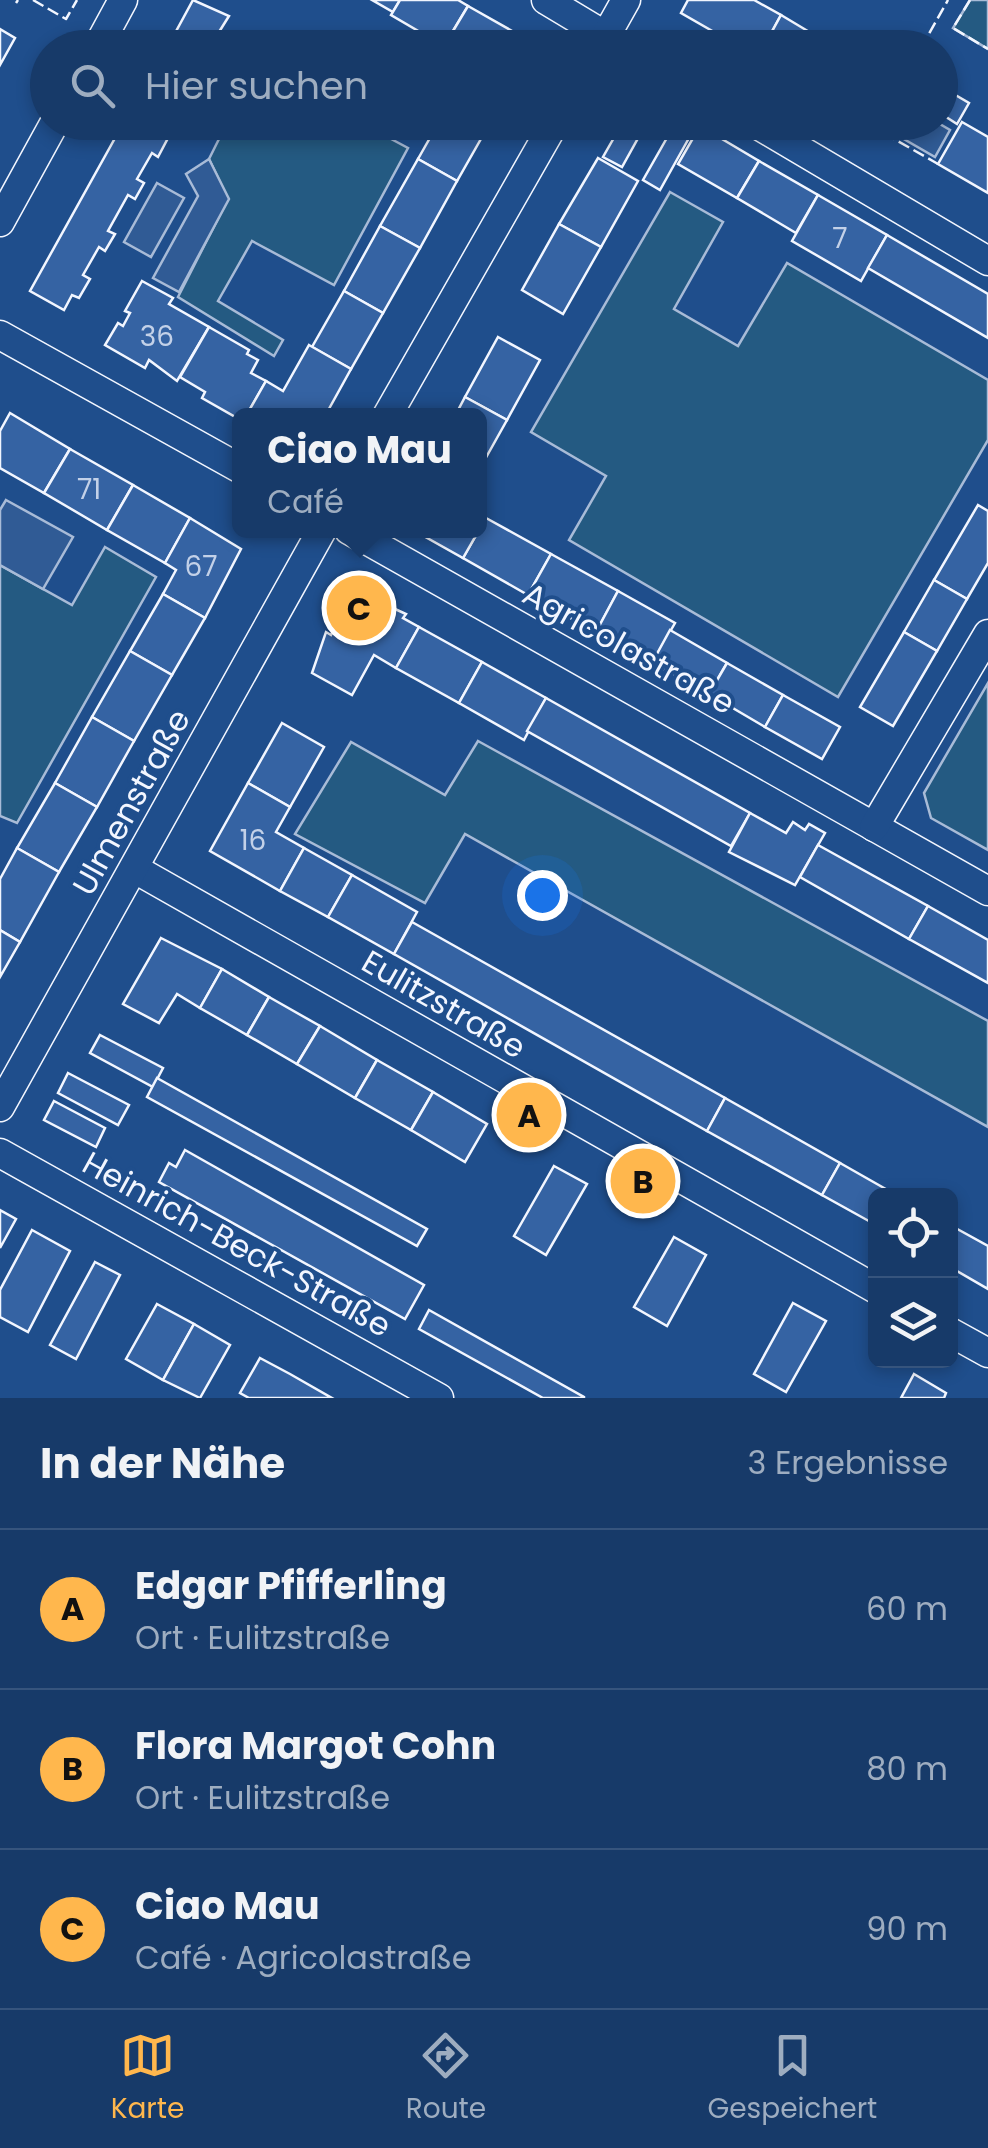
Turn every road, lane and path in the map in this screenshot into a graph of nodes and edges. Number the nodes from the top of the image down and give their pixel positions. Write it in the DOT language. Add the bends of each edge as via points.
graph roads {
  1 [pos="123,0"];
  2 [pos="546,0"];
  3 [pos="626,0"];
  4 [pos="107,30"];
  5 [pos="590,30"];
  6 [pos="615,30"];
  7 [pos="45,140"];
  8 [pos="545,140"];
  9 [pos="783,140"];
  10 [pos="0,222"];
  11 [pos="988,261"];
  12 [pos="0,335"];
  13 [pos="393,408"];
  14 [pos="232,464"];
  15 [pos="318,538"];
  16 [pos="363,538"];
  17 [pos="988,634"];
  18 [pos="874,827"];
  19 [pos="135,869"];
  20 [pos="988,890"];
  21 [pos="0,1107"];
  22 [pos="0,1153"];
  23 [pos="868,1285"];
  24 [pos="958,1336"];
  25 [pos="988,1353"];
  26 [pos="439,1398"];
  1 -- 4 [label="street"];
  2 -- 5 [label="street"];
  3 -- 6 [label="street"];
  7 -- 10 [label="street"];
  8 -- 13 [label="street"];
  9 -- 11 [label="street"];
  12 -- 14 [label="street"];
  15 -- 19 [label="street, Ulmenstraße"];
  16 -- 18 [label="street, Agricolastraße"];
  17 -- 18 [label="street"];
  18 -- 20 [label="street, Agricolastraße"];
  19 -- 21 [label="street, Ulmenstraße"];
  19 -- 23 [label="street, Eulitzstraße"];
  22 -- 26 [label="street, Heinrich-Beck-Straße"];
  24 -- 25 [label="street"];
}
